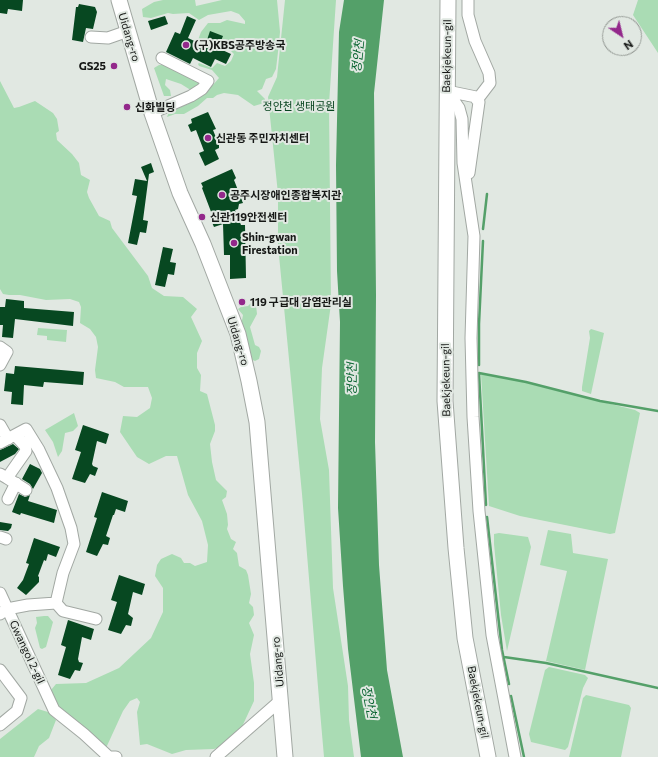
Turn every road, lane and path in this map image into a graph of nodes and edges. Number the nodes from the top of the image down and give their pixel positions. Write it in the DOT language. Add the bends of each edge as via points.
graph roads {
  1 [pos="119,0"];
  2 [pos="448,0"];
  3 [pos="468,0"];
  4 [pos="128,31"];
  5 [pos="91,37"];
  6 [pos="162,58"];
  7 [pos="447,91"];
  8 [pos="478,100"];
  9 [pos="152,113"];
  10 [pos="469,191"];
  11 [pos="0,347"];
  12 [pos="0,365"];
  13 [pos="0,425"];
  14 [pos="7,439"];
  15 [pos="8,478"];
  16 [pos="26,490"];
  17 [pos="8,499"];
  18 [pos="0,593"];
  19 [pos="56,603"];
  20 [pos="4,612"];
  21 [pos="96,619"];
  22 [pos="0,670"];
  23 [pos="281,700"];
  24 [pos="0,725"];
  25 [pos="116,757"];
  26 [pos="216,757"];
  27 [pos="286,757"];
  28 [pos="488,757"];
  29 [pos="515,757"];
  1 -- 4 [label="main road, Uidang-ro"];
  2 -- 7 [label="main road, Baekjekeun-gil"];
  3 -- 8 [label="street" via="468,15 474,41 489,73 490,83"];
  4 -- 5 [label="street" via="108,38"];
  4 -- 9 [label="main road, Uidang-ro"];
  6 -- 9 [label="street" via="208,80 202,89 191,96"];
  7 -- 8 [label="street" via="476,97"];
  7 -- 10 [label="street" via="462,119 463,163"];
  7 -- 28 [label="main road, Baekjekeun-gil" via="445,401 466,638"];
  8 -- 10 [label="street" via="477,123 469,167"];
  9 -- 23 [label="main road, Uidang-ro" via="180,193 238,334 249,381 257,422"];
  10 -- 29 [label="street" via="474,236 471,346 479,511 492,635"];
  11 -- 12 [label="street" via="7,352"];
  13 -- 14 [label="street"];
  14 -- 15 [label="street" via="25,446 26,451"];
  14 -- 19 [label="street" via="26,429 57,488 71,528 74,544 63,573"];
  15 -- 16 [label="street"];
  15 -- 17 [label="street"];
  18 -- 20 [label="street, Gwangol 2-gil"];
  19 -- 20 [label="street" via="28,605"];
  19 -- 21 [label="street" via="63,611"];
  20 -- 25 [label="street, Gwangol 2-gil" via="54,710 109,757"];
  22 -- 24 [label="street" via="21,698 17,712"];
  23 -- 26 [label="street, Uidang-ro"];
  23 -- 27 [label="main road, Uidang-ro"];
}
